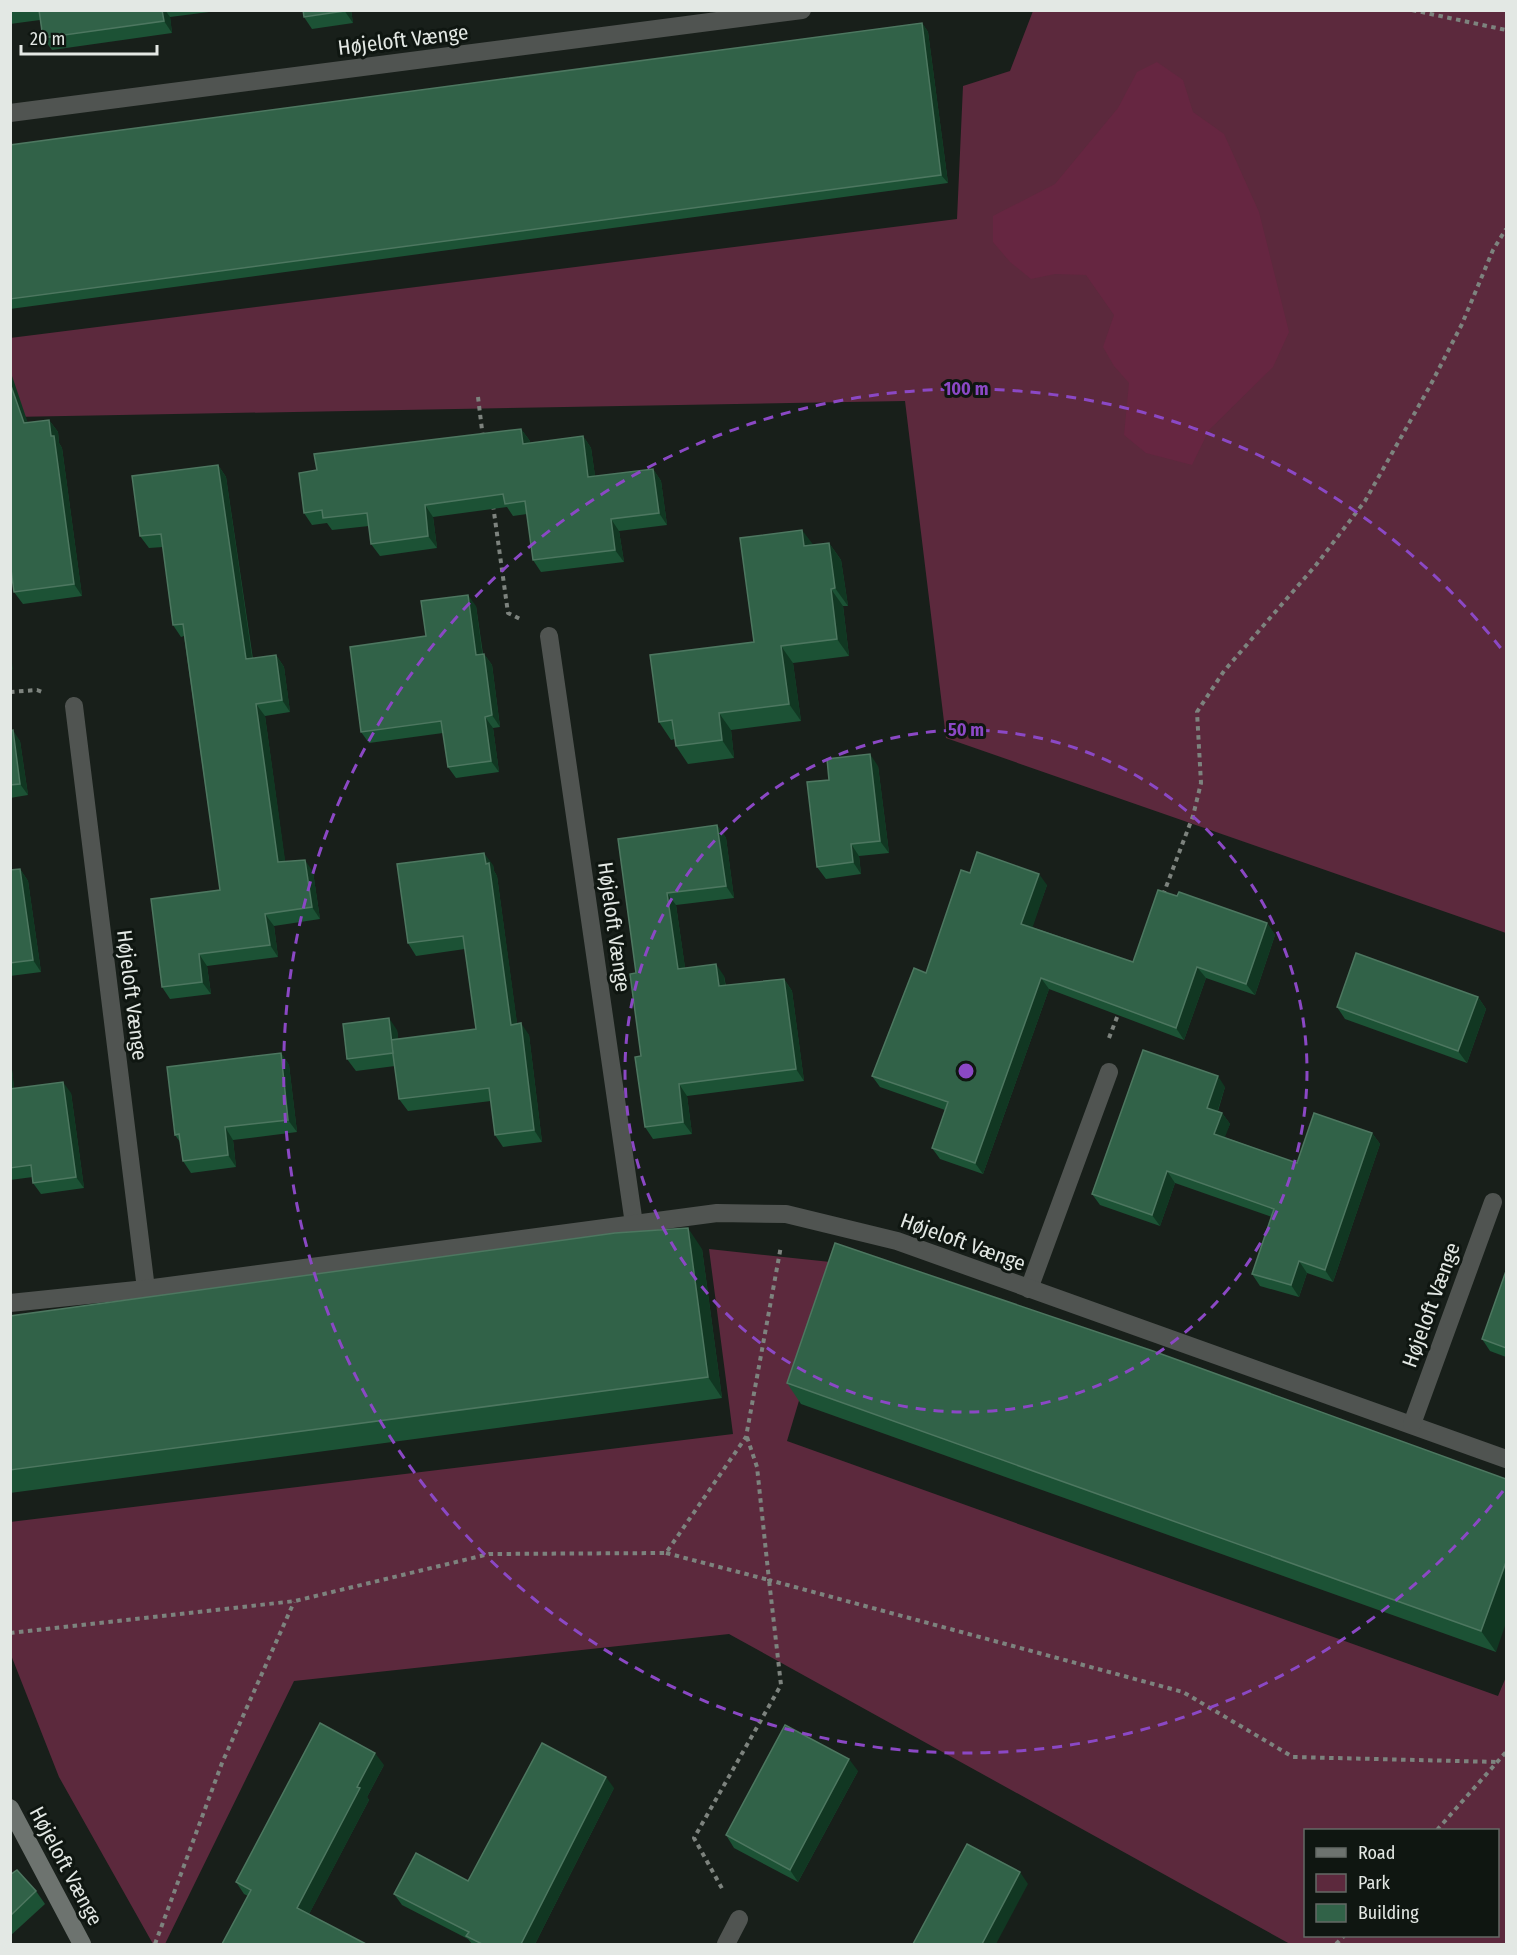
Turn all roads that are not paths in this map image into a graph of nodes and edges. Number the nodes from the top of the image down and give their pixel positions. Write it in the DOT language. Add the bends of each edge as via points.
graph roads {
  1 [pos="802,10"];
  2 [pos="10,113"];
  3 [pos="549,636"];
  4 [pos="74,706"];
  5 [pos="1109,1072"];
  6 [pos="1494,1202"];
  7 [pos="634,1224"];
  8 [pos="146,1289"];
  9 [pos="1029,1289"];
  10 [pos="10,1303"];
  11 [pos="1412,1424"];
  12 [pos="1506,1459"];
  13 [pos="10,1808"];
  14 [pos="739,1919"];
  15 [pos="82,1944"];
  16 [pos="726,1944"];
  1 -- 2 [label="street, Højeloft Vænge"];
  3 -- 7 [label="street, Højeloft Vænge"];
  4 -- 8 [label="street, Højeloft Vænge"];
  5 -- 9 [label="street, Højeloft Vænge"];
  6 -- 11 [label="street, Højeloft Vænge"];
  7 -- 8 [label="street, Højeloft Vænge"];
  7 -- 9 [label="street, Højeloft Vænge" via="717,1213 786,1214 897,1240"];
  8 -- 10 [label="street, Højeloft Vænge"];
  9 -- 11 [label="street, Højeloft Vænge"];
  11 -- 12 [label="street, Højeloft Vænge"];
  13 -- 15 [label="street, Højeloft Vænge"];
  14 -- 16 [label="street"];
}
